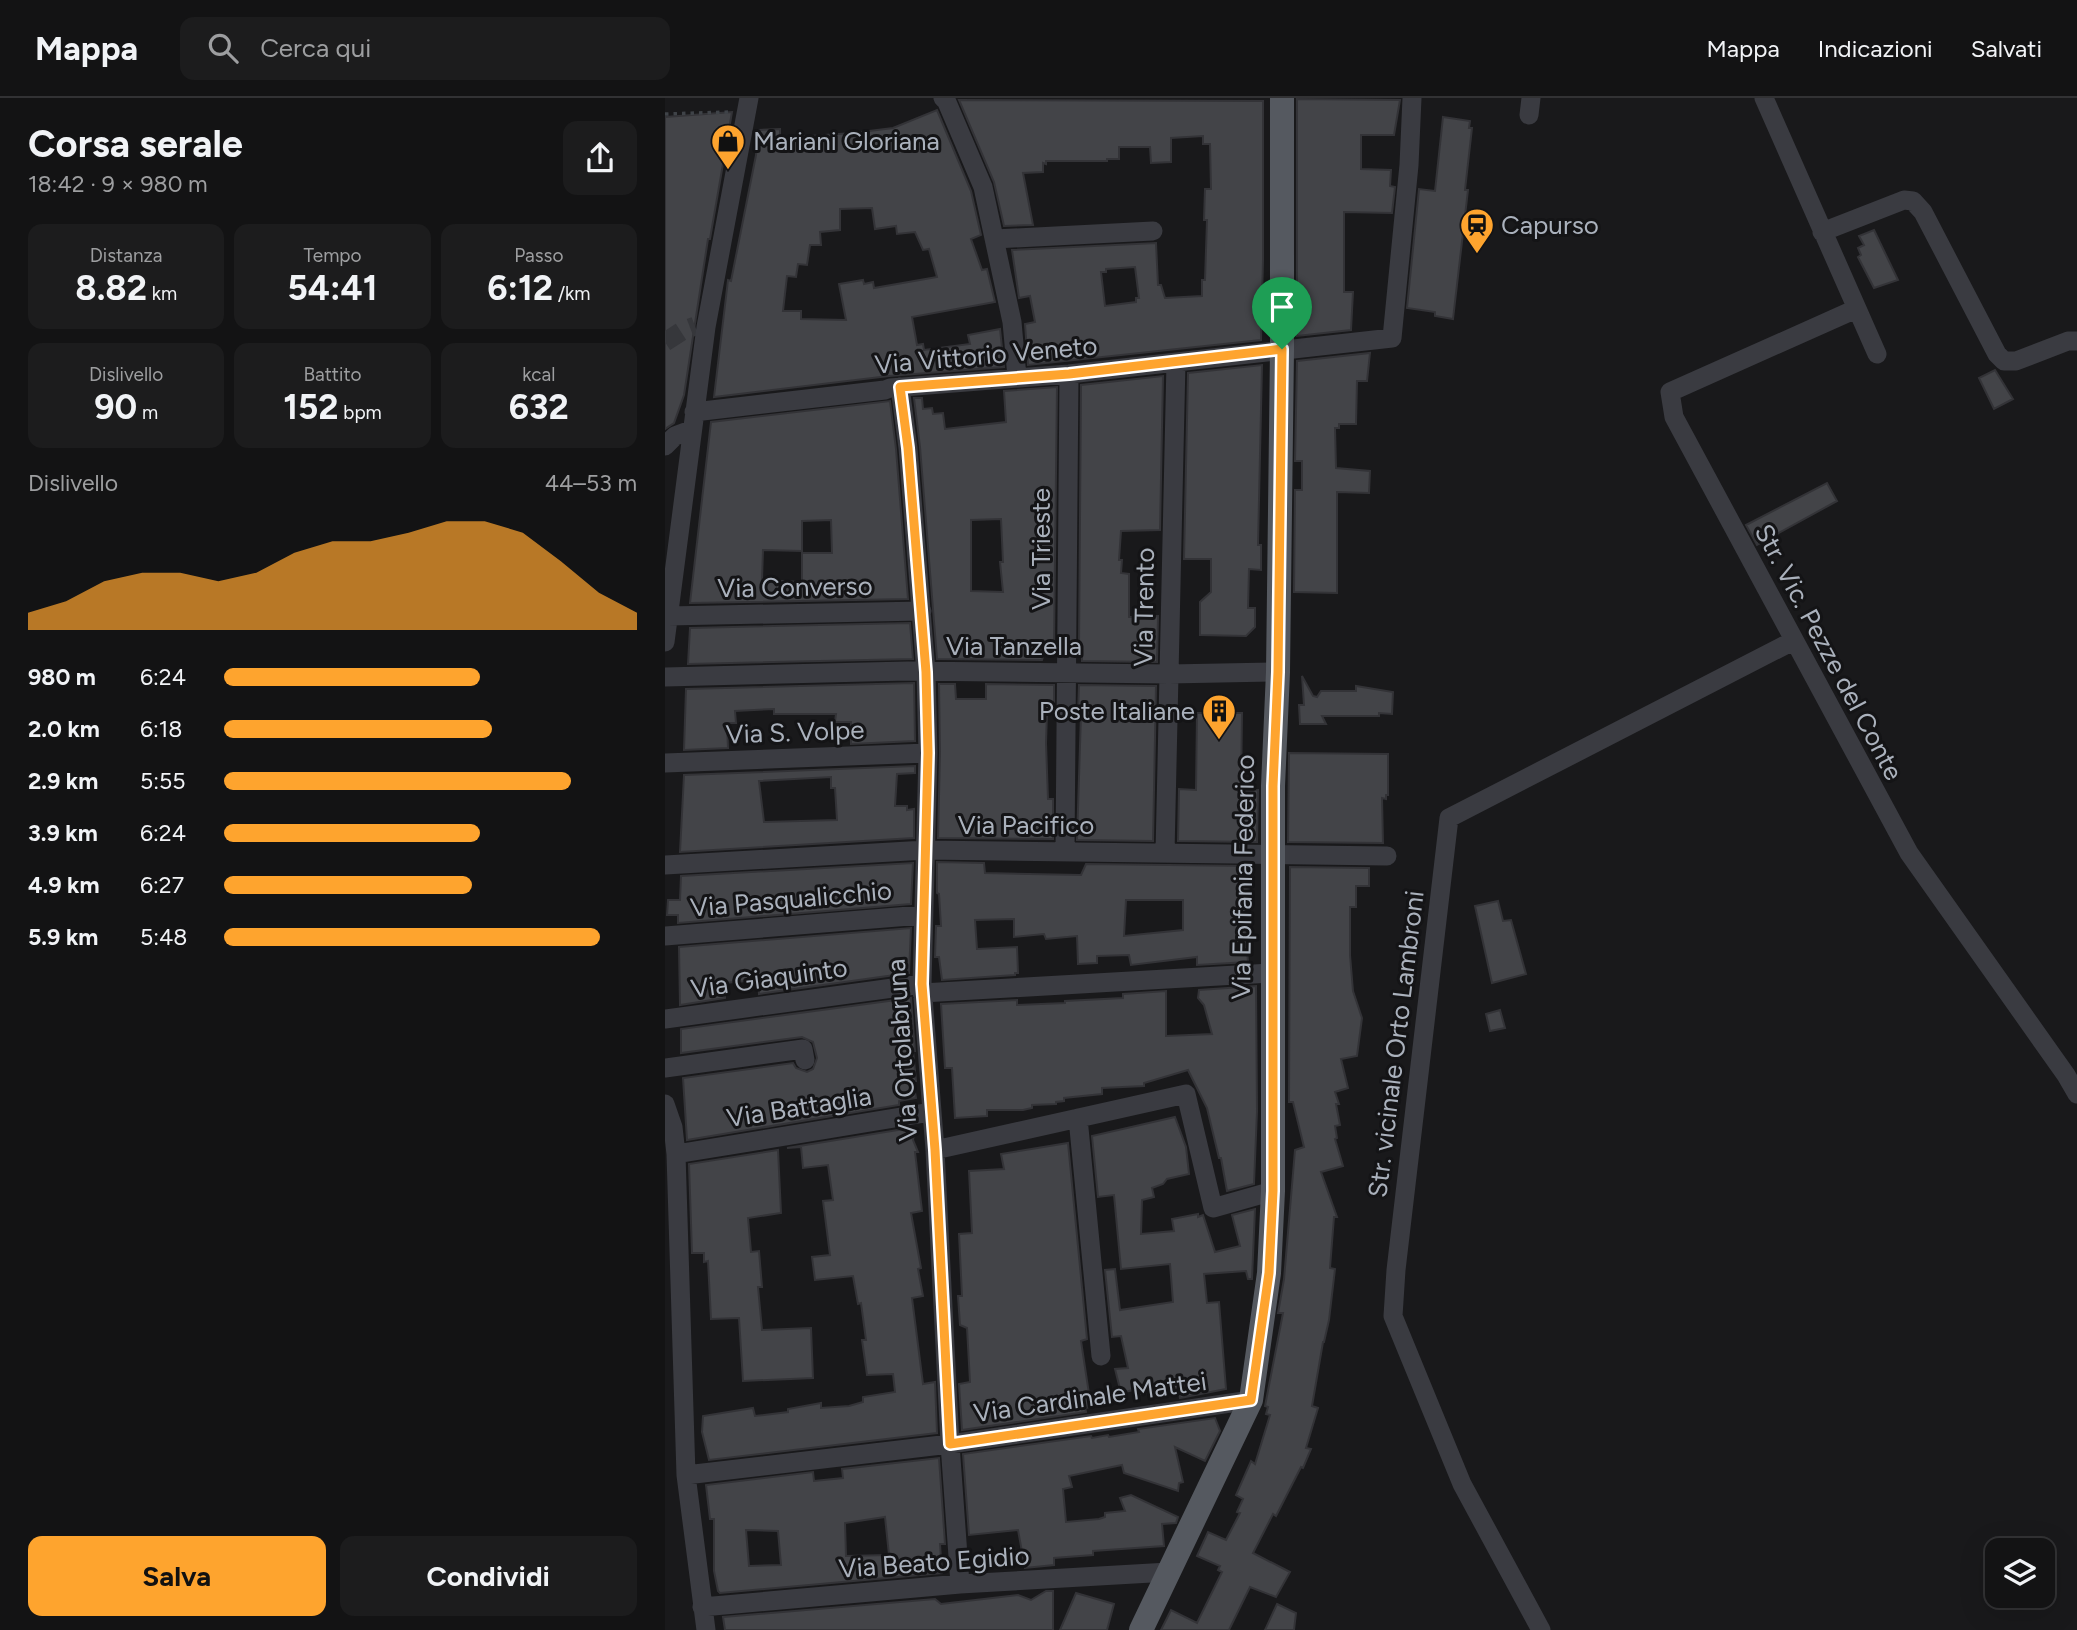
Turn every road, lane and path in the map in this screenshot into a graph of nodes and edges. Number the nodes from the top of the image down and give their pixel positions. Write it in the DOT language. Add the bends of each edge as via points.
graph roads {
  1 [pos="943,98"];
  2 [pos="1282,98"];
  3 [pos="1412,98"];
  4 [pos="1764,98"];
  5 [pos="748,105"];
  6 [pos="665,114"];
  7 [pos="1153,231"];
  8 [pos="1822,232"];
  9 [pos="995,239"];
  10 [pos="1856,309"];
  11 [pos="2077,341"];
  12 [pos="1282,349"];
  13 [pos="1877,354"];
  14 [pos="1176,362"];
  15 [pos="1069,374"];
  16 [pos="1017,377"];
  17 [pos="900,387"];
  18 [pos="693,421"];
  19 [pos="665,446"];
  20 [pos="922,611"];
  21 [pos="668,616"];
  22 [pos="1793,641"];
  23 [pos="665,642"];
  24 [pos="926,672"];
  25 [pos="1278,672"];
  26 [pos="1066,673"];
  27 [pos="1169,674"];
  28 [pos="665,677"];
  29 [pos="928,753"];
  30 [pos="665,763"];
  31 [pos="926,850"];
  32 [pos="1065,851"];
  33 [pos="1165,853"];
  34 [pos="1272,855"];
  35 [pos="1387,856"];
  36 [pos="665,865"];
  37 [pos="922,915"];
  38 [pos="665,936"];
  39 [pos="1271,973"];
  40 [pos="922,988"];
  41 [pos="665,1019"];
  42 [pos="806,1059"];
  43 [pos="665,1068"];
  44 [pos="2077,1094"];
  45 [pos="665,1104"];
  46 [pos="931,1112"];
  47 [pos="1078,1118"];
  48 [pos="935,1150"];
  49 [pos="676,1154"];
  50 [pos="1273,1191"];
  51 [pos="1101,1356"];
  52 [pos="1251,1400"];
  53 [pos="950,1444"];
  54 [pos="687,1475"];
  55 [pos="1169,1572"];
  56 [pos="960,1584"];
  57 [pos="702,1607"];
  58 [pos="706,1630"];
  59 [pos="1141,1630"];
  60 [pos="1541,1630"];
  1 -- 9 [label="street" via="983,187"];
  2 -- 12 [label="main road, Via Epifania Federico"];
  3 -- 12 [label="street, Via Vittorio Veneto" via="1392,338"];
  4 -- 8 [label="street"];
  5 -- 6 [label="path"];
  5 -- 18 [label="street" via="700,326"];
  7 -- 9 [label="street"];
  8 -- 10 [label="street"];
  8 -- 11 [label="street" via="1904,200 1913,201 2004,361"];
  9 -- 16 [label="street" via="1012,322"];
  10 -- 13 [label="street"];
  10 -- 22 [label="street, Str. Vic. Pezze del Conte" via="1670,392 1674,417"];
  12 -- 14 [label="street, Via Vittorio Veneto"];
  12 -- 25 [label="main road, Via Epifania Federico"];
  14 -- 15 [label="street, Via Vittorio Veneto"];
  14 -- 27 [label="street, Via Trento"];
  15 -- 16 [label="street, Via Vittorio Veneto"];
  15 -- 26 [label="street, Via Trieste"];
  16 -- 17 [label="street, Via Vittorio Veneto"];
  17 -- 18 [label="street, Via Vittorio Veneto"];
  17 -- 20 [label="street, Via Ortolabruna"];
  18 -- 19 [label="street"];
  18 -- 21 [label="street"];
  20 -- 21 [label="street, Via Converso"];
  20 -- 24 [label="street, Via Ortolabruna"];
  21 -- 23 [label="street"];
  22 -- 44 [label="street, Str. Vic. Pezze del Conte" via="1909,853"];
  22 -- 60 [label="street, Str. vicinale Orto Lambroni" via="1449,818 1393,1316 1462,1484"];
  24 -- 26 [label="street, Via Tanzella"];
  24 -- 28 [label="street, Via Tanzella"];
  24 -- 29 [label="street, Via Ortolabruna"];
  25 -- 27 [label="street, Via Tanzella"];
  25 -- 34 [label="main road, Via Epifania Federico"];
  26 -- 27 [label="street, Via Tanzella"];
  26 -- 32 [label="street, Via Trieste"];
  27 -- 33 [label="street, Via Trento"];
  29 -- 30 [label="street, Via S. Volpe"];
  29 -- 31 [label="street, Via Ortolabruna"];
  31 -- 32 [label="street, Via Pacifico"];
  31 -- 36 [label="street, Via Pacifico"];
  31 -- 37 [label="street, Via Ortolabruna"];
  32 -- 33 [label="street, Via Pacifico"];
  33 -- 34 [label="street, Via Pacifico"];
  34 -- 35 [label="street, Via Pacifico"];
  34 -- 39 [label="main road, Via Epifania Federico"];
  37 -- 38 [label="street, Via Pasqualicchio"];
  37 -- 40 [label="street, Via Ortolabruna"];
  39 -- 40 [label="street, Via Giaquinto"];
  39 -- 50 [label="main road, Via Epifania Federico"];
  40 -- 41 [label="street, Via Giaquinto"];
  40 -- 46 [label="street, Via Ortolabruna"];
  42 -- 43 [label="street" via="803,1049"];
  45 -- 49 [label="street"];
  46 -- 48 [label="street, Via Ortolabruna"];
  46 -- 49 [label="street, Via Battaglia"];
  47 -- 48 [label="street"];
  47 -- 50 [label="street" via="1186,1094 1213,1208"];
  47 -- 51 [label="street"];
  48 -- 53 [label="street, Via Ortolabruna"];
  49 -- 54 [label="street"];
  50 -- 52 [label="main road, Via Epifania Federico" via="1269,1273"];
  52 -- 53 [label="street, Via Cardinale Mattei"];
  52 -- 55 [label="main road, Via Epifania Federico"];
  53 -- 54 [label="street, Via Cardinale Mattei"];
  53 -- 56 [label="street, Via Ortolabruna"];
  54 -- 57 [label="street"];
  55 -- 56 [label="street, Via Beato Egidio"];
  55 -- 59 [label="main road, Via Epifania Federico"];
  56 -- 57 [label="street, Via Beato Egidio"];
  57 -- 58 [label="street"];
}
